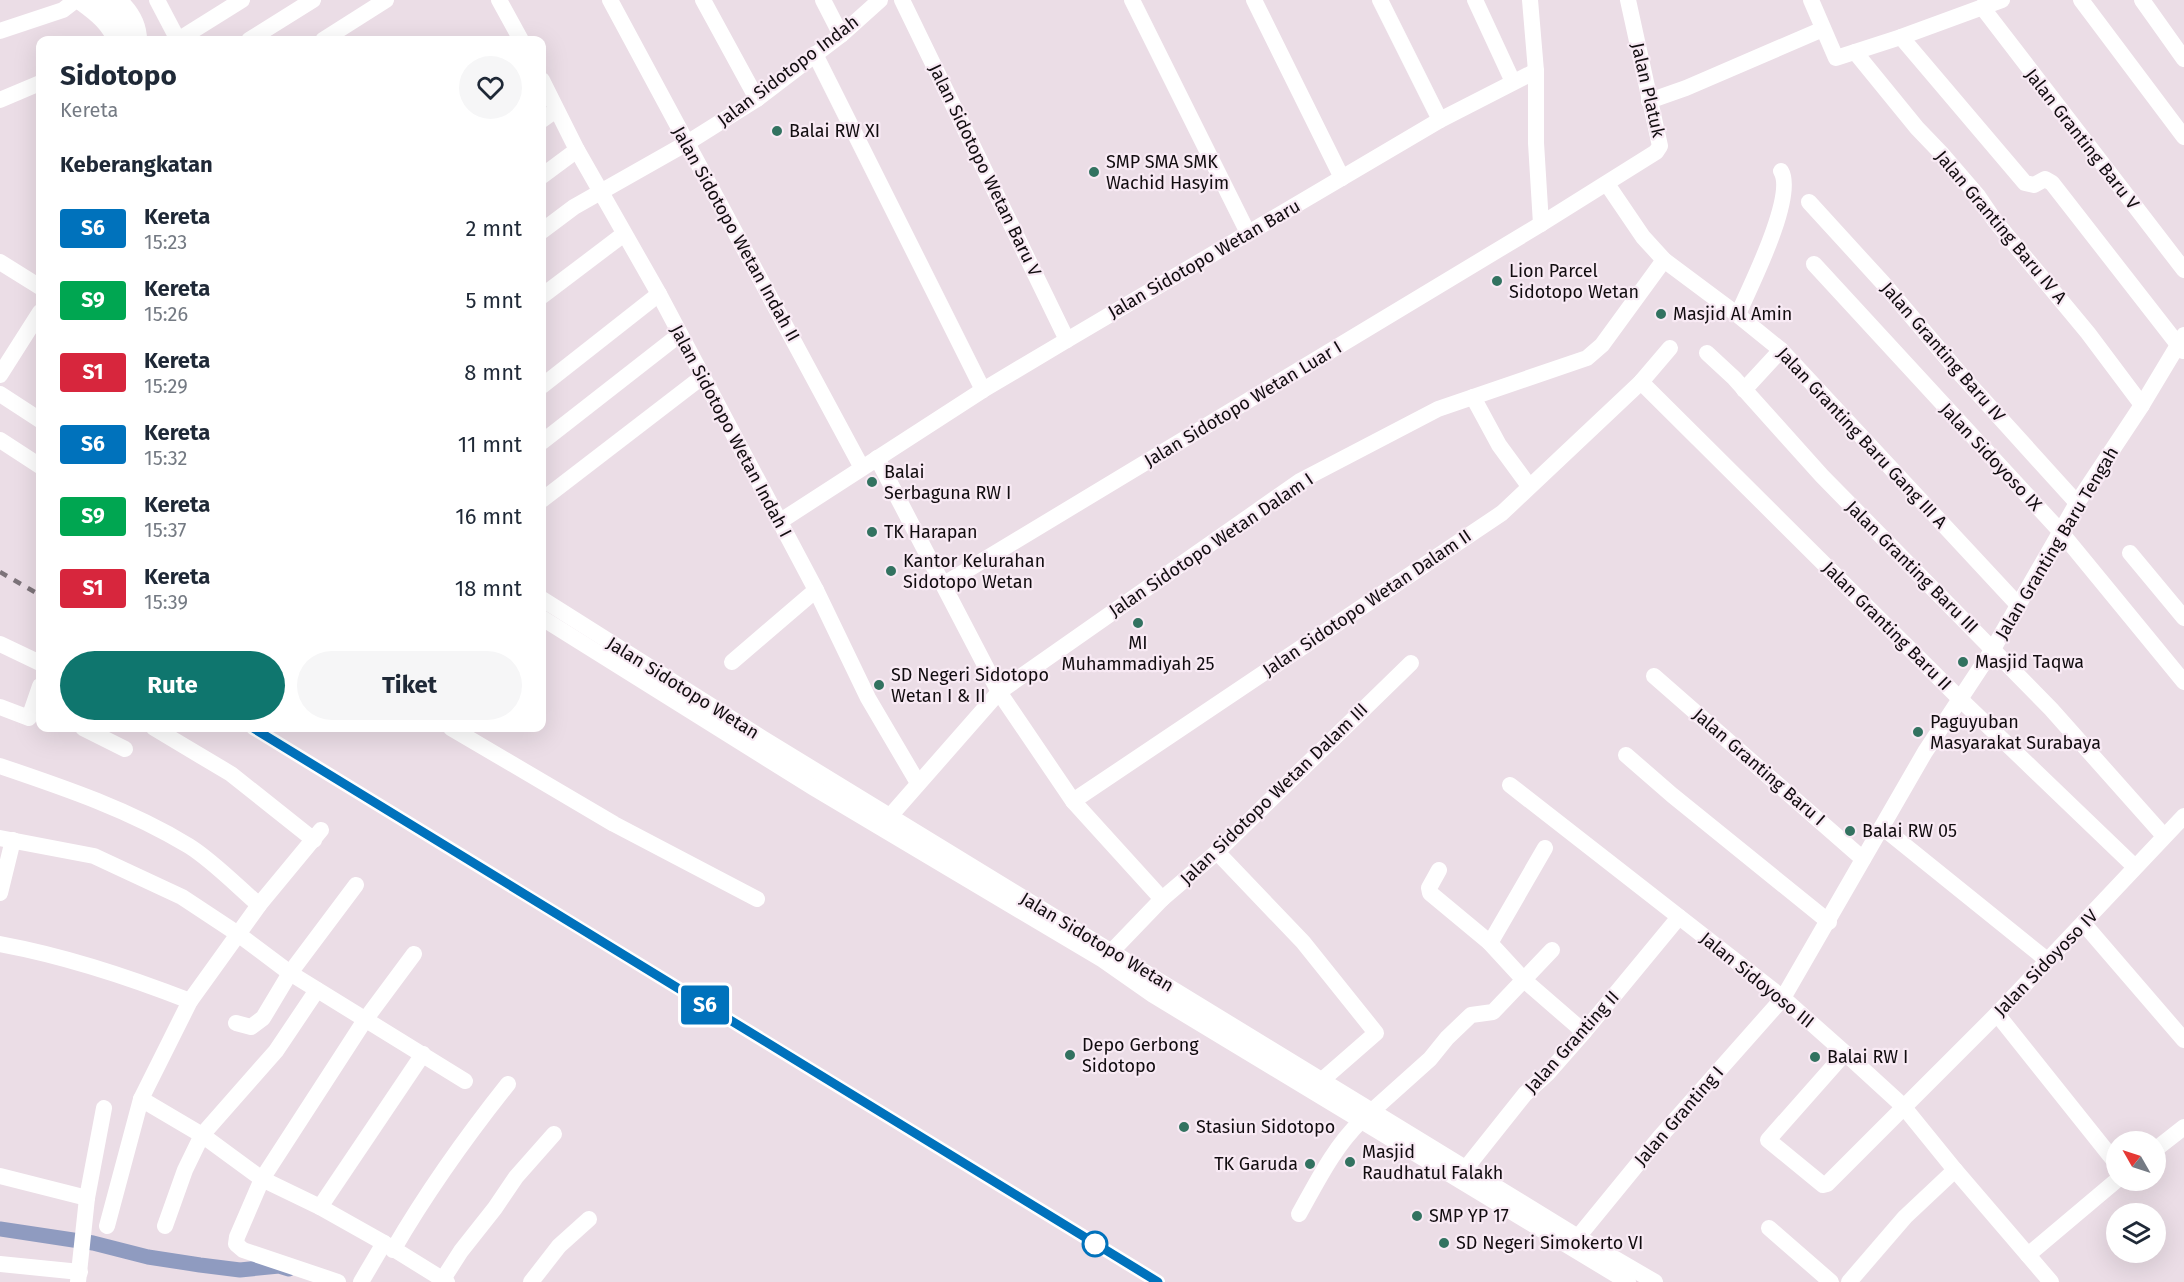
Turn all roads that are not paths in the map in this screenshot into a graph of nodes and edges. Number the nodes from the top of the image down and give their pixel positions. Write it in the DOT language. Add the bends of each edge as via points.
graph roads {
  1 [pos="76,0"];
  2 [pos="84,0"];
  3 [pos="113,0"];
  4 [pos="242,0"];
  5 [pos="313,0"];
  6 [pos="387,0"];
  7 [pos="499,0"];
  8 [pos="609,0"];
  9 [pos="703,0"];
  10 [pos="823,0"];
  11 [pos="880,0"];
  12 [pos="902,0"];
  13 [pos="1132,0"];
  14 [pos="1254,0"];
  15 [pos="1380,0"];
  16 [pos="1475,0"];
  17 [pos="1530,0"];
  18 [pos="1628,0"];
  19 [pos="1811,0"];
  20 [pos="2002,0"];
  21 [pos="2081,0"];
  22 [pos="2142,0"];
  23 [pos="161,2"];
  24 [pos="1982,7"];
  25 [pos="1823,29"];
  26 [pos="0,31"];
  27 [pos="841,35"];
  28 [pos="118,36"];
  29 [pos="135,36"];
  30 [pos="176,36"];
  31 [pos="184,36"];
  32 [pos="255,36"];
  33 [pos="329,36"];
  34 [pos="519,36"];
  35 [pos="1901,37"];
  36 [pos="1854,52"];
  37 [pos="815,54"];
  38 [pos="2184,59"];
  39 [pos="1536,71"];
  40 [pos="1513,82"];
  41 [pos="36,85"];
  42 [pos="546,89"];
  43 [pos="757,99"];
  44 [pos="0,100"];
  45 [pos="1649,101"];
  46 [pos="556,110"];
  47 [pos="546,117"];
  48 [pos="1440,120"];
  49 [pos="2184,137"];
  50 [pos="687,143"];
  51 [pos="577,150"];
  52 [pos="1781,171"];
  53 [pos="546,173"];
  54 [pos="1342,178"];
  55 [pos="1606,184"];
  56 [pos="600,192"];
  57 [pos="1809,202"];
  58 [pos="1541,224"];
  59 [pos="546,228"];
  60 [pos="1248,233"];
  61 [pos="624,234"];
  62 [pos="1664,260"];
  63 [pos="0,262"];
  64 [pos="1814,264"];
  65 [pos="2184,270"];
  66 [pos="36,284"];
  67 [pos="546,293"];
  68 [pos="658,294"];
  69 [pos="1738,314"];
  70 [pos="36,318"];
  71 [pos="679,335"];
  72 [pos="1067,340"];
  73 [pos="2182,344"];
  74 [pos="1670,348"];
  75 [pos="1781,350"];
  76 [pos="1707,353"];
  77 [pos="0,375"];
  78 [pos="702,377"];
  79 [pos="1641,382"];
  80 [pos="546,383"];
  81 [pos="983,390"];
  82 [pos="1744,390"];
  83 [pos="0,394"];
  84 [pos="1473,397"];
  85 [pos="2142,405"];
  86 [pos="36,413"];
  87 [pos="546,439"];
  88 [pos="0,440"];
  89 [pos="877,458"];
  90 [pos="36,463"];
  91 [pos="862,468"];
  92 [pos="1529,486"];
  93 [pos="546,497"];
  94 [pos="2077,503"];
  95 [pos="779,522"];
  96 [pos="2060,531"];
  97 [pos="2130,553"];
  98 [pos="944,584"];
  99 [pos="816,590"];
  100 [pos="546,602"];
  101 [pos="2019,606"];
  102 [pos="2184,618"];
  103 [pos="546,620"];
  104 [pos="0,644"];
  105 [pos="1993,649"];
  106 [pos="36,661"];
  107 [pos="732,662"];
  108 [pos="1411,663"];
  109 [pos="1654,676"];
  110 [pos="2184,682"];
  111 [pos="999,692"];
  112 [pos="1960,699"];
  113 [pos="0,707"];
  114 [pos="36,708"];
  115 [pos="91,732"];
  116 [pos="161,732"];
  117 [pos="458,732"];
  118 [pos="125,748"];
  119 [pos="1626,755"];
  120 [pos="0,766"];
  121 [pos="918,783"];
  122 [pos="1510,785"];
  123 [pos="1073,801"];
  124 [pos="885,821"];
  125 [pos="1882,827"];
  126 [pos="2176,829"];
  127 [pos="6,839"];
  128 [pos="1545,848"];
  129 [pos="1217,852"];
  130 [pos="1863,860"];
  131 [pos="2135,867"];
  132 [pos="1439,870"];
  133 [pos="356,885"];
  134 [pos="0,893"];
  135 [pos="757,899"];
  136 [pos="1162,899"];
  137 [pos="259,905"];
  138 [pos="1679,917"];
  139 [pos="1829,922"];
  140 [pos="2084,924"];
  141 [pos="238,934"];
  142 [pos="1489,942"];
  143 [pos="0,944"];
  144 [pos="1552,950"];
  145 [pos="1112,951"];
  146 [pos="414,954"];
  147 [pos="2047,960"];
  148 [pos="290,973"];
  149 [pos="1524,980"];
  150 [pos="317,990"];
  151 [pos="1783,998"];
  152 [pos="190,1001"];
  153 [pos="1997,1014"];
  154 [pos="365,1020"];
  155 [pos="236,1023"];
  156 [pos="1584,1032"];
  157 [pos="2184,1040"];
  158 [pos="1845,1053"];
  159 [pos="423,1054"];
  160 [pos="465,1081"];
  161 [pos="1321,1081"];
  162 [pos="508,1084"];
  163 [pos="141,1099"];
  164 [pos="1903,1106"];
  165 [pos="104,1108"];
  166 [pos="1366,1116"];
  167 [pos="2184,1127"];
  168 [pos="554,1134"];
  169 [pos="202,1135"];
  170 [pos="2166,1141"];
  171 [pos="2106,1150"];
  172 [pos="1466,1168"];
  173 [pos="1955,1170"];
  174 [pos="0,1176"];
  175 [pos="262,1179"];
  176 [pos="2106,1189"];
  177 [pos="87,1198"];
  178 [pos="320,1207"];
  179 [pos="1299,1214"];
  180 [pos="589,1219"];
  181 [pos="107,1226"];
  182 [pos="165,1226"];
  183 [pos="1769,1228"];
  184 [pos="1578,1237"];
  185 [pos="388,1246"];
  186 [pos="2028,1255"];
  187 [pos="0,1264"];
  188 [pos="79,1277"];
  189 [pos="445,1281"];
  190 [pos="1652,1281"];
  191 [pos="338,1282"];
  192 [pos="361,1282"];
  193 [pos="531,1282"];
  194 [pos="1628,1282"];
  195 [pos="1831,1282"];
  196 [pos="1849,1282"];
  197 [pos="2051,1282"];
  1 -- 26 [label="street" via="63,10"];
  2 -- 28 [label="street" via="103,15"];
  3 -- 29 [label="street" via="132,23"];
  4 -- 31 [label="street"];
  5 -- 32 [label="street"];
  6 -- 33 [label="street"];
  7 -- 34 [label="street"];
  8 -- 50 [label="street, Jalan Sidotopo Wetan Indah II"];
  9 -- 43 [label="street"];
  10 -- 27 [label="street"];
  11 -- 27 [label="street, Jalan Sidotopo Indah"];
  12 -- 72 [label="street, Jalan Sidotopo Wetan Baru V"];
  13 -- 60 [label="street"];
  14 -- 54 [label="street"];
  15 -- 48 [label="street"];
  16 -- 40 [label="street"];
  17 -- 39 [label="street"];
  18 -- 45 [label="street, Jalan Platuk"];
  19 -- 25 [label="street"];
  20 -- 24 [label="street"];
  21 -- 49 [label="street"];
  22 -- 38 [label="street"];
  23 -- 30 [label="street"];
  24 -- 35 [label="street"];
  24 -- 65 [label="street, Jalan Granting Baru V"];
  25 -- 36 [label="street" via="1835,58"];
  25 -- 45 [label="street"];
  27 -- 37 [label="street, Jalan Sidotopo Indah"];
  35 -- 36 [label="street"];
  35 -- 73 [label="street" via="2025,183 2034,185 2045,179 2052,183"];
  36 -- 85 [label="street, Jalan Granting Baru IV A" via="1978,196"];
  37 -- 43 [label="street, Jalan Sidotopo Indah"];
  37 -- 81 [label="street"];
  39 -- 40 [label="street, Jalan Sidotopo Wetan Baru"];
  39 -- 58 [label="street"];
  40 -- 48 [label="street, Jalan Sidotopo Wetan Baru"];
  41 -- 44 [label="street"];
  42 -- 46 [label="street, Jalan Sidotopo Wetan Indah I"];
  43 -- 50 [label="street, Jalan Sidotopo Indah"];
  45 -- 55 [label="street, Jalan Platuk" via="1659,148"];
  46 -- 47 [label="street"];
  46 -- 51 [label="street, Jalan Sidotopo Wetan Indah I"];
  48 -- 54 [label="street, Jalan Sidotopo Wetan Baru"];
  50 -- 56 [label="street, Jalan Sidotopo Indah"];
  50 -- 91 [label="street, Jalan Sidotopo Wetan Indah II"];
  51 -- 53 [label="street"];
  51 -- 56 [label="street, Jalan Sidotopo Wetan Indah I"];
  52 -- 69 [label="street" via="1785,183 1778,220"];
  54 -- 60 [label="street, Jalan Sidotopo Wetan Baru"];
  55 -- 58 [label="street, Jalan Platuk"];
  55 -- 62 [label="street, Jalan Granting Baru Gang III A"];
  56 -- 59 [label="street, Jalan Sidotopo Indah"];
  56 -- 61 [label="street, Jalan Sidotopo Wetan Indah I"];
  57 -- 94 [label="street, Jalan Granting Baru IV"];
  58 -- 98 [label="street, Jalan Sidotopo Wetan Luar I"];
  60 -- 72 [label="street, Jalan Sidotopo Wetan Baru"];
  61 -- 67 [label="street"];
  61 -- 68 [label="street, Jalan Sidotopo Wetan Indah I"];
  62 -- 69 [label="street, Jalan Granting Baru Gang III A"];
  62 -- 84 [label="street, Jalan Sidotopo Wetan Dalam I" via="1587,358"];
  63 -- 66 [label="street"];
  64 -- 96 [label="street, Jalan Sidoyoso IX"];
  68 -- 71 [label="street, Jalan Sidotopo Wetan Indah I"];
  68 -- 80 [label="street"];
  69 -- 75 [label="street, Jalan Granting Baru Gang III A"];
  70 -- 77 [label="street"];
  71 -- 78 [label="street, Jalan Sidotopo Wetan Indah I"];
  71 -- 87 [label="street"];
  72 -- 81 [label="street, Jalan Sidotopo Wetan Baru"];
  73 -- 85 [label="street, Jalan Granting Baru Tengah"];
  74 -- 79 [label="street, Jalan Sidotopo Wetan Dalam II"];
  75 -- 82 [label="street"];
  75 -- 101 [label="street, Jalan Granting Baru Gang III A"];
  76 -- 82 [label="street, Jalan Granting Baru III"];
  78 -- 93 [label="street"];
  78 -- 95 [label="street, Jalan Sidotopo Wetan Indah I"];
  79 -- 92 [label="street, Jalan Sidotopo Wetan Dalam II"];
  79 -- 112 [label="street, Jalan Granting Baru II"];
  81 -- 89 [label="street, Jalan Sidotopo Wetan Baru"];
  82 -- 105 [label="street, Jalan Granting Baru III" via="1822,476"];
  83 -- 86 [label="street"];
  84 -- 92 [label="street" via="1499,445"];
  84 -- 111 [label="street, Jalan Sidotopo Wetan Dalam I" via="1438,409 1300,481"];
  85 -- 94 [label="street, Jalan Granting Baru Tengah"];
  88 -- 90 [label="street"];
  89 -- 91 [label="street, Jalan Sidotopo Wetan Baru"];
  89 -- 98 [label="street"];
  91 -- 95 [label="street, Jalan Sidotopo Wetan Baru"];
  92 -- 123 [label="street, Jalan Sidotopo Wetan Dalam II" via="1502,513"];
  94 -- 96 [label="street, Jalan Granting Baru Tengah"];
  95 -- 99 [label="street, Jalan Sidotopo Wetan Indah I"];
  96 -- 101 [label="street, Jalan Granting Baru Tengah"];
  96 -- 110 [label="street, Jalan Sidoyoso IX"];
  97 -- 102 [label="street"];
  98 -- 111 [label="street"];
  99 -- 107 [label="street"];
  99 -- 121 [label="street, Jalan Sidotopo Wetan Indah I" via="868,698"];
  100 -- 124 [label="street, Jalan Sidotopo Wetan"];
  101 -- 105 [label="street, Jalan Granting Baru Tengah"];
  103 -- 124 [label="street, Jalan Sidotopo Wetan"];
  104 -- 106 [label="street"];
  105 -- 112 [label="street, Jalan Granting Baru Tengah"];
  105 -- 126 [label="street, Jalan Granting Baru III"];
  108 -- 129 [label="street, Jalan Sidotopo Wetan Dalam III"];
  109 -- 130 [label="street, Jalan Granting Baru I"];
  111 -- 121 [label="street, Jalan Sidotopo Wetan Dalam I"];
  111 -- 123 [label="street"];
  112 -- 125 [label="street, Jalan Granting Baru Tengah"];
  112 -- 131 [label="street, Jalan Granting Baru II"];
  113 -- 114 [label="street" via="28,718"];
  115 -- 118 [label="street"];
  116 -- 137 [label="street" via="231,774 318,835"];
  117 -- 135 [label="street" via="614,824"];
  119 -- 139 [label="street"];
  120 -- 137 [label="street" via="93,798 145,822 191,848"];
  121 -- 124 [label="street, Jalan Sidotopo Wetan Dalam I"];
  122 -- 138 [label="street, Jalan Sidoyoso III"];
  123 -- 136 [label="street"];
  124 -- 145 [label="street, Jalan Sidotopo Wetan"];
  124 -- 166 [label="street, Jalan Sidotopo Wetan" via="1153,994"];
  125 -- 130 [label="street, Jalan Granting Baru Tengah"];
  125 -- 147 [label="street"];
  126 -- 131 [label="street, Jalan Sidoyoso IV"];
  127 -- 134 [label="street"];
  127 -- 141 [label="street" via="94,856 182,897"];
  128 -- 142 [label="street"];
  129 -- 136 [label="street, Jalan Sidotopo Wetan Dalam III"];
  129 -- 161 [label="street" via="1303,942 1376,1034"];
  130 -- 139 [label="street, Jalan Granting Baru Tengah"];
  131 -- 140 [label="street, Jalan Sidoyoso IV"];
  132 -- 142 [label="street" via="1430,893"];
  133 -- 148 [label="street"];
  136 -- 145 [label="street, Jalan Sidotopo Wetan Dalam III"];
  137 -- 141 [label="street"];
  138 -- 151 [label="street, Jalan Sidoyoso III"];
  138 -- 156 [label="street, Jalan Granting II"];
  139 -- 151 [label="street, Jalan Granting Baru Tengah"];
  140 -- 147 [label="street, Jalan Sidoyoso IV"];
  140 -- 157 [label="street"];
  141 -- 148 [label="street"];
  141 -- 152 [label="street"];
  142 -- 149 [label="street"];
  143 -- 152 [label="street" via="44,952"];
  144 -- 149 [label="street"];
  145 -- 161 [label="street, Jalan Sidotopo Wetan"];
  146 -- 154 [label="street"];
  147 -- 153 [label="street, Jalan Sidoyoso IV"];
  148 -- 150 [label="street"];
  148 -- 155 [label="street" via="263,1018 251,1028"];
  149 -- 156 [label="street"];
  149 -- 166 [label="street" via="1493,1012 1471,1015 1430,1059"];
  150 -- 154 [label="street"];
  150 -- 169 [label="street" via="276,1051"];
  151 -- 158 [label="street, Jalan Sidoyoso III"];
  151 -- 184 [label="street, Jalan Granting I"];
  152 -- 163 [label="street"];
  153 -- 164 [label="street, Jalan Sidoyoso IV"];
  153 -- 171 [label="street"];
  154 -- 159 [label="street"];
  154 -- 175 [label="street"];
  156 -- 172 [label="street, Jalan Granting II" via="1525,1094"];
  158 -- 164 [label="street, Jalan Sidoyoso III"];
  158 -- 164 [label="street, Jalan Sidoyoso IV" via="1768,1140 1820,1184 1827,1184"];
  159 -- 160 [label="street"];
  159 -- 178 [label="street"];
  161 -- 166 [label="street, Jalan Sidotopo Wetan"];
  162 -- 185 [label="street"];
  163 -- 169 [label="street"];
  163 -- 181 [label="street"];
  164 -- 173 [label="street, Jalan Sidoyoso III"];
  165 -- 177 [label="street"];
  166 -- 172 [label="street, Jalan Sidotopo Wetan"];
  166 -- 179 [label="street" via="1327,1165"];
  166 -- 194 [label="street, Jalan Sidotopo Wetan"];
  167 -- 170 [label="street"];
  168 -- 189 [label="street" via="461,1251"];
  169 -- 175 [label="street"];
  169 -- 182 [label="street"];
  172 -- 184 [label="street, Jalan Sidotopo Wetan"];
  173 -- 186 [label="street, Jalan Sidoyoso III"];
  173 -- 196 [label="street" via="1905,1217"];
  174 -- 177 [label="street"];
  175 -- 178 [label="street"];
  175 -- 191 [label="street" via="236,1244 243,1250"];
  176 -- 186 [label="street"];
  177 -- 188 [label="street"];
  178 -- 185 [label="street"];
  180 -- 193 [label="street" via="559,1246"];
  183 -- 195 [label="street"];
  184 -- 190 [label="street, Jalan Sidotopo Wetan"];
  185 -- 189 [label="street"];
  185 -- 192 [label="street"];
  186 -- 197 [label="street, Jalan Sidoyoso III"];
  187 -- 188 [label="street"];
}
